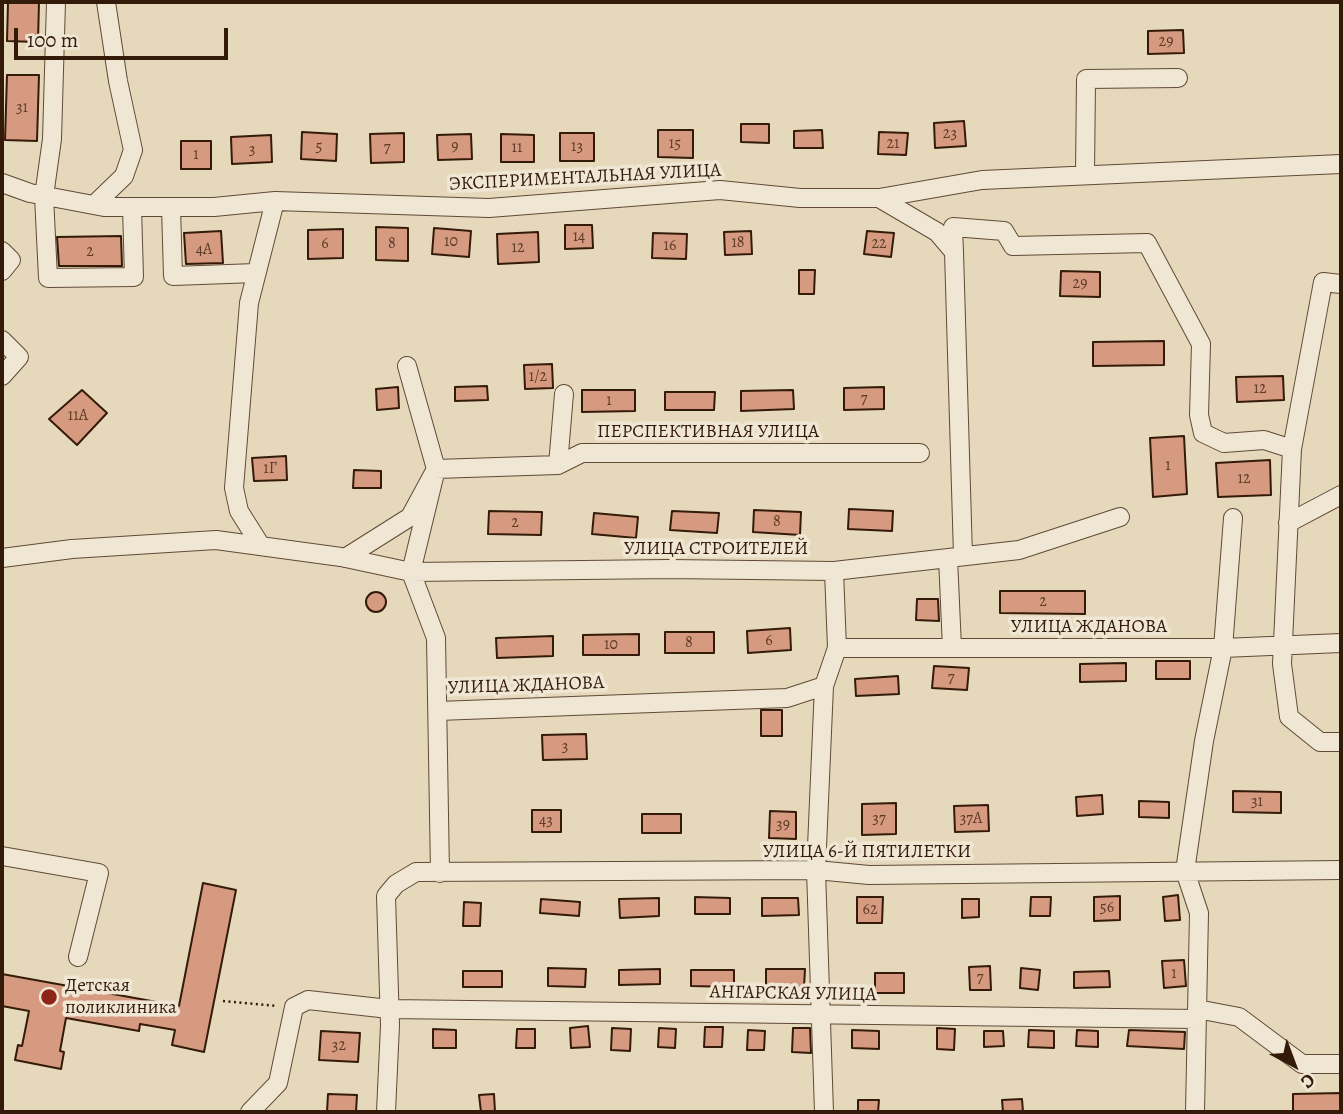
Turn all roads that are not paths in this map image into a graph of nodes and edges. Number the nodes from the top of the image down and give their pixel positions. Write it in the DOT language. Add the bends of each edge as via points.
graph roads {
  1 [pos="56,2"];
  2 [pos="106,2"];
  3 [pos="1178,78"];
  4 [pos="1341,164"];
  5 [pos="1086,175"];
  6 [pos="2,183"];
  7 [pos="44,196"];
  8 [pos="879,198"];
  9 [pos="275,201"];
  10 [pos="94,205"];
  11 [pos="132,207"];
  12 [pos="171,207"];
  13 [pos="2,251"];
  14 [pos="954,252"];
  15 [pos="2,271"];
  16 [pos="256,273"];
  17 [pos="1341,284"];
  18 [pos="2,340"];
  19 [pos="407,366"];
  20 [pos="2,376"];
  21 [pos="564,394"];
  22 [pos="1292,449"];
  23 [pos="920,453"];
  24 [pos="558,465"];
  25 [pos="436,469"];
  26 [pos="1341,495"];
  27 [pos="1121,517"];
  28 [pos="1233,518"];
  29 [pos="1288,523"];
  30 [pos="261,546"];
  31 [pos="956,557"];
  32 [pos="2,558"];
  33 [pos="345,558"];
  34 [pos="834,571"];
  35 [pos="411,572"];
  36 [pos="1341,643"];
  37 [pos="1283,645"];
  38 [pos="837,648"];
  39 [pos="951,648"];
  40 [pos="1223,648"];
  41 [pos="824,686"];
  42 [pos="438,711"];
  43 [pos="1341,742"];
  44 [pos="2,856"];
  45 [pos="816,870"];
  46 [pos="1341,870"];
  47 [pos="1185,871"];
  48 [pos="440,873"];
  49 [pos="78,957"];
  50 [pos="389,1009"];
  51 [pos="1197,1014"];
  52 [pos="820,1015"];
  53 [pos="1341,1064"];
  54 [pos="250,1112"];
  55 [pos="386,1112"];
  56 [pos="824,1112"];
  57 [pos="1195,1112"];
  1 -- 7 [label="street" via="52,139"];
  2 -- 10 [label="street" via="133,150 124,176"];
  3 -- 5 [label="street" via="1086,79"];
  4 -- 5 [label="street, ЭКСПЕРИМЕНТАЛЬНАЯ УЛИЦА"];
  5 -- 8 [label="street, ЭКСПЕРИМЕНТАЛЬНАЯ УЛИЦА" via="982,180"];
  6 -- 7 [label="street, ЭКСПЕРИМЕНТАЛЬНАЯ УЛИЦА"];
  7 -- 10 [label="street, ЭКСПЕРИМЕНТАЛЬНАЯ УЛИЦА"];
  7 -- 11 [label="street" via="48,278 134,277"];
  8 -- 9 [label="street, ЭКСПЕРИМЕНТАЛЬНАЯ УЛИЦА" via="800,198 720,190 489,208"];
  8 -- 14 [label="street" via="937,232"];
  9 -- 12 [label="street, ЭКСПЕРИМЕНТАЛЬНАЯ УЛИЦА"];
  9 -- 16 [label="street"];
  10 -- 11 [label="street, ЭКСПЕРИМЕНТАЛЬНАЯ УЛИЦА"];
  11 -- 12 [label="street, ЭКСПЕРИМЕНТАЛЬНАЯ УЛИЦА"];
  12 -- 16 [label="street" via="173,276"];
  13 -- 15 [label="street" via="11,260"];
  14 -- 22 [label="street" via="953,227 1004,231 1013,246 1147,243 1201,344 1199,415 1203,433 1224,443 1264,440"];
  14 -- 31 [label="street"];
  16 -- 30 [label="street" via="248,303 234,488 239,511"];
  17 -- 22 [label="street" via="1323,282"];
  18 -- 20 [label="street" via="19,357"];
  19 -- 25 [label="street"];
  21 -- 24 [label="street"];
  22 -- 29 [label="street"];
  23 -- 24 [label="street, ПЕРСПЕКТИВНАЯ УЛИЦА" via="582,453"];
  24 -- 25 [label="street, ПЕРСПЕКТИВНАЯ УЛИЦА"];
  25 -- 33 [label="street" via="410,517"];
  25 -- 35 [label="street"];
  26 -- 29 [label="street"];
  27 -- 31 [label="street, УЛИЦА СТРОИТЕЛЕЙ" via="1019,550"];
  28 -- 40 [label="street"];
  29 -- 37 [label="street"];
  30 -- 32 [label="street, УЛИЦА СТРОИТЕЛЕЙ" via="216,540"];
  30 -- 33 [label="street, УЛИЦА СТРОИТЕЛЕЙ"];
  31 -- 34 [label="street, УЛИЦА СТРОИТЕЛЕЙ"];
  31 -- 39 [label="street"];
  33 -- 35 [label="street, УЛИЦА СТРОИТЕЛЕЙ"];
  34 -- 35 [label="street, УЛИЦА СТРОИТЕЛЕЙ"];
  34 -- 38 [label="street"];
  35 -- 42 [label="street" via="436,638"];
  36 -- 37 [label="street, УЛИЦА ЖДАНОВА"];
  37 -- 40 [label="street, УЛИЦА ЖДАНОВА"];
  37 -- 43 [label="street" via="1289,717 1320,743"];
  38 -- 39 [label="street, УЛИЦА ЖДАНОВА"];
  38 -- 41 [label="street"];
  39 -- 40 [label="street, УЛИЦА ЖДАНОВА"];
  40 -- 47 [label="street"];
  41 -- 42 [label="street, УЛИЦА ЖДАНОВА" via="786,698"];
  41 -- 45 [label="street"];
  42 -- 48 [label="street"];
  44 -- 49 [label="street" via="99,873"];
  45 -- 47 [label="street, УЛИЦА 6-Й ПЯТИЛЕТКИ" via="869,875"];
  45 -- 48 [label="street, УЛИЦА 6-Й ПЯТИЛЕТКИ"];
  45 -- 52 [label="street"];
  46 -- 47 [label="street, УЛИЦА 6-Й ПЯТИЛЕТКИ"];
  47 -- 51 [label="street" via="1199,913"];
  48 -- 50 [label="street, УЛИЦА 6-Й ПЯТИЛЕТКИ" via="416,873 386,896"];
  50 -- 52 [label="street, АНГАРСКАЯ УЛИЦА"];
  50 -- 54 [label="street, АНГАРСКАЯ УЛИЦА" via="308,1000 294,1007 278,1083"];
  50 -- 55 [label="street"];
  51 -- 52 [label="street, АНГАРСКАЯ УЛИЦА"];
  51 -- 53 [label="street, АНГАРСКАЯ УЛИЦА" via="1238,1017 1301,1065"];
  51 -- 57 [label="street"];
  52 -- 56 [label="street"];
}
